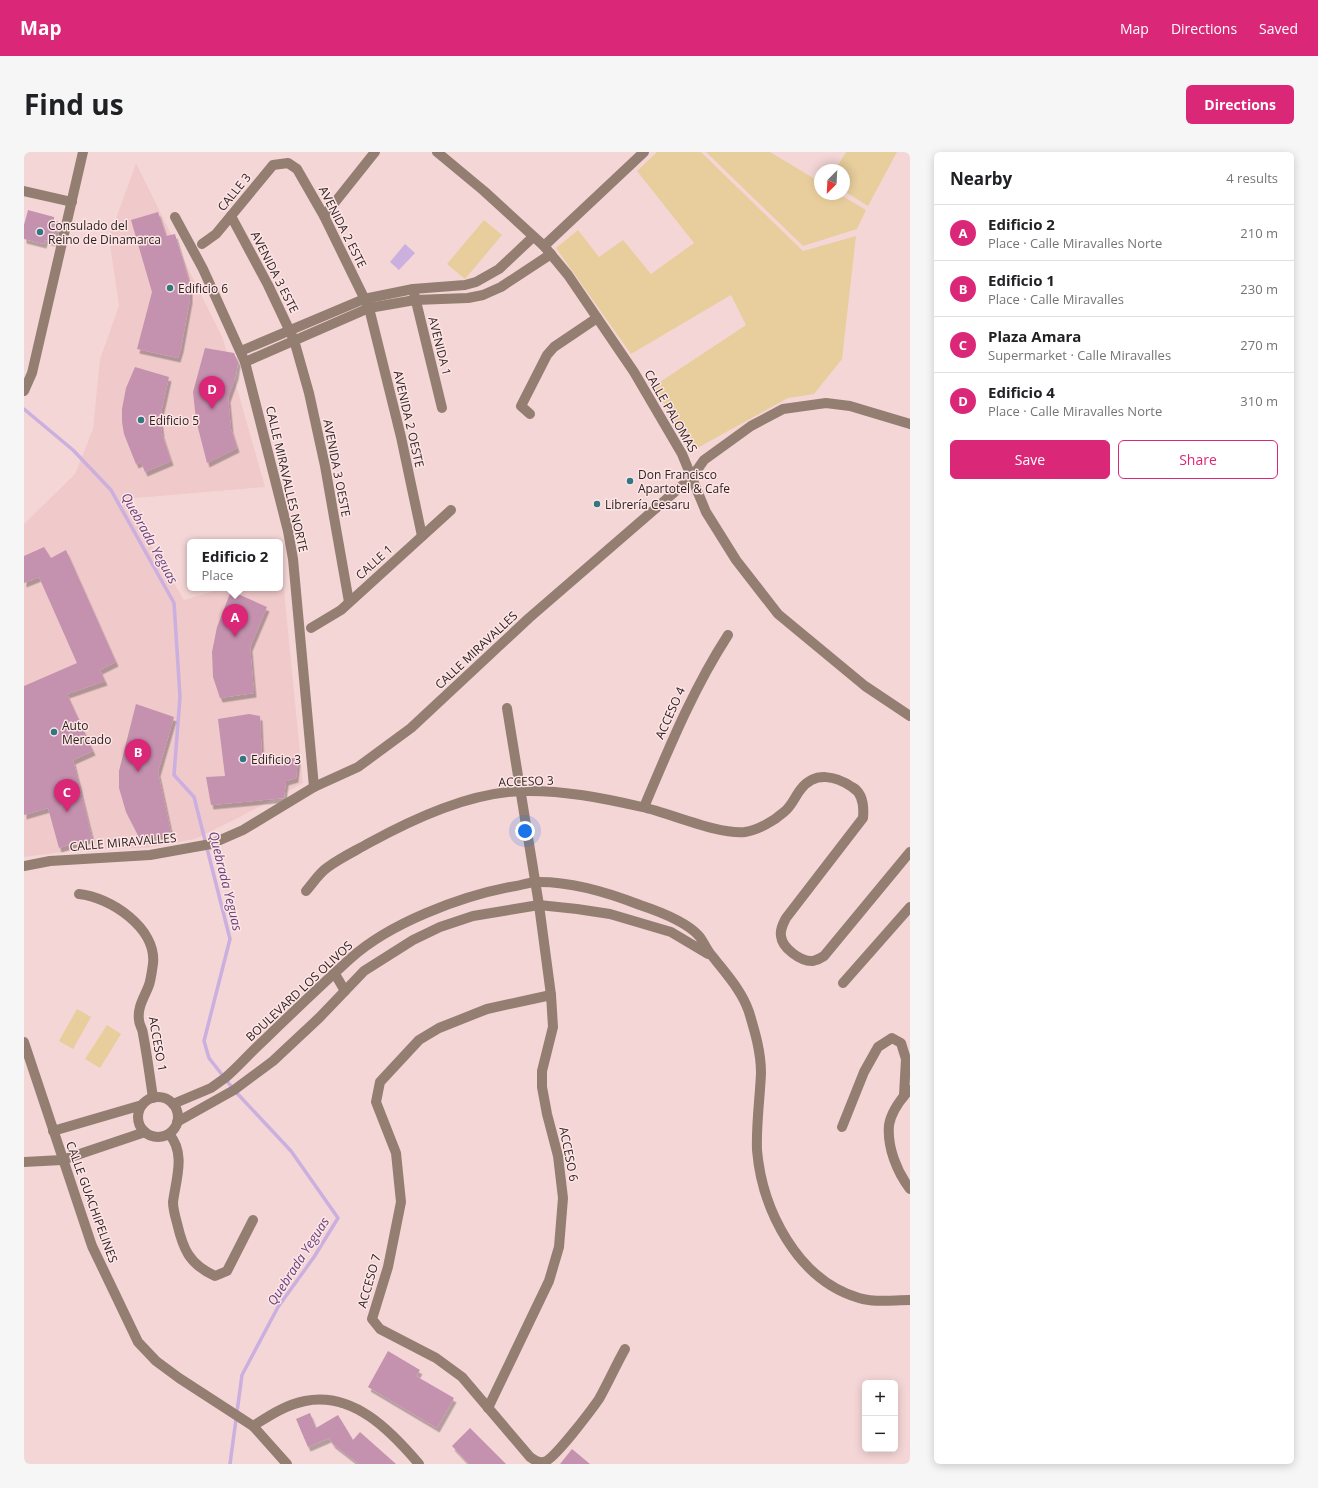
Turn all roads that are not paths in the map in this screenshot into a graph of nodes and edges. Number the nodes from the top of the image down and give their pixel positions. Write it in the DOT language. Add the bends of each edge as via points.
graph roads {
  1 [pos="83,152"];
  2 [pos="376,152"];
  3 [pos="438,152"];
  4 [pos="644,152"];
  5 [pos="288,163"];
  6 [pos="24,191"];
  7 [pos="72,202"];
  8 [pos="231,216"];
  9 [pos="324,216"];
  10 [pos="175,217"];
  11 [pos="533,236"];
  12 [pos="202,244"];
  13 [pos="547,250"];
  14 [pos="414,295"];
  15 [pos="364,299"];
  16 [pos="369,308"];
  17 [pos="597,318"];
  18 [pos="290,330"];
  19 [pos="294,340"];
  20 [pos="241,351"];
  21 [pos="245,362"];
  22 [pos="24,390"];
  23 [pos="442,408"];
  24 [pos="530,414"];
  25 [pos="910,424"];
  26 [pos="692,477"];
  27 [pos="451,510"];
  28 [pos="422,536"];
  29 [pos="349,602"];
  30 [pos="312,628"];
  31 [pos="728,634"];
  32 [pos="507,708"];
  33 [pos="910,716"];
  34 [pos="314,788"];
  35 [pos="520,791"];
  36 [pos="644,807"];
  37 [pos="910,852"];
  38 [pos="24,866"];
  39 [pos="534,882"];
  40 [pos="306,891"];
  41 [pos="79,894"];
  42 [pos="538,905"];
  43 [pos="910,907"];
  44 [pos="711,955"];
  45 [pos="335,974"];
  46 [pos="843,984"];
  47 [pos="345,991"];
  48 [pos="551,995"];
  49 [pos="24,1042"];
  50 [pos="907,1092"];
  51 [pos="153,1098"];
  52 [pos="173,1104"];
  53 [pos="142,1105"];
  54 [pos="177,1122"];
  55 [pos="842,1127"];
  56 [pos="53,1131"];
  57 [pos="145,1132"];
  58 [pos="169,1134"];
  59 [pos="62,1160"];
  60 [pos="24,1162"];
  61 [pos="910,1189"];
  62 [pos="253,1220"];
  63 [pos="910,1300"];
  64 [pos="625,1349"];
  65 [pos="488,1408"];
  66 [pos="253,1426"];
  67 [pos="287,1464"];
  68 [pos="419,1464"];
  1 -- 7 [label="street"];
  2 -- 9 [label="street"];
  3 -- 11 [label="street, CALLE PALOMAS"];
  4 -- 13 [label="street"];
  5 -- 8 [label="street, CALLE 3" via="273,165"];
  5 -- 9 [label="street, AVENIDA 2 ESTE" via="297,169"];
  6 -- 7 [label="street"];
  7 -- 22 [label="street" via="32,373"];
  8 -- 12 [label="street, CALLE 3" via="216,234"];
  8 -- 18 [label="street, AVENIDA 3 ESTE"];
  9 -- 15 [label="street, AVENIDA 2 ESTE"];
  10 -- 20 [label="street, CALLE MIRAVALLES NORTE" via="203,269"];
  11 -- 13 [label="street, CALLE PALOMAS"];
  11 -- 14 [label="street" via="499,269 476,282"];
  13 -- 14 [label="street" via="501,287 483,295 468,298"];
  13 -- 17 [label="street, CALLE PALOMAS"];
  14 -- 15 [label="street"];
  14 -- 16 [label="street"];
  14 -- 23 [label="street, AVENIDA 1"];
  15 -- 16 [label="street, AVENIDA 2 ESTE"];
  15 -- 18 [label="street"];
  16 -- 19 [label="street"];
  16 -- 28 [label="street, AVENIDA 2 OESTE"];
  17 -- 24 [label="street" via="554,347 547,355 521,406"];
  17 -- 26 [label="street, CALLE PALOMAS" via="634,372 682,454"];
  18 -- 19 [label="street, AVENIDA 3 ESTE"];
  18 -- 20 [label="street"];
  19 -- 21 [label="street"];
  19 -- 29 [label="street, AVENIDA 3 OESTE" via="325,466"];
  20 -- 21 [label="street, CALLE MIRAVALLES NORTE"];
  21 -- 34 [label="street, CALLE MIRAVALLES NORTE" via="293,559"];
  25 -- 26 [label="street, CALLE MIRAVALLES" via="850,406 826,403 783,409 751,426 704,460"];
  26 -- 33 [label="street, CALLE PALOMAS" via="706,512 736,560 778,614 865,686"];
  26 -- 34 [label="street, CALLE MIRAVALLES" via="529,618 411,728 358,767"];
  27 -- 28 [label="street, CALLE 1"];
  28 -- 29 [label="street, CALLE 1"];
  29 -- 30 [label="street, CALLE 1"];
  31 -- 36 [label="street, ACCESO 4" via="693,695"];
  32 -- 35 [label="street, ACCESO 6"];
  34 -- 38 [label="street, CALLE MIRAVALLES" via="243,830 211,844 150,855"];
  35 -- 36 [label="street, ACCESO 3" via="592,796"];
  35 -- 39 [label="street, ACCESO 6"];
  35 -- 40 [label="street, ACCESO 3" via="489,795 414,820 326,868"];
  36 -- 37 [label="street, ACCESO 3" via="728,832 745,832 768,824 785,812 807,783 821,777 832,776 855,789 864,809 863,818 781,927 780,937 784,944 796,956 805,960 815,961 824,956"];
  39 -- 42 [label="street, ACCESO 6"];
  39 -- 44 [label="street, BOULEVARD LOS OLIVOS" via="576,886 614,894 652,909 676,920 698,935"];
  39 -- 45 [label="street, BOULEVARD LOS OLIVOS" via="469,896 407,922 353,956"];
  41 -- 51 [label="street, ACCESO 1" via="96,897 128,914 146,937 151,950 153,962 139,1020"];
  42 -- 44 [label="street, BOULEVARD LOS OLIVOS" via="610,914 671,932"];
  42 -- 47 [label="street, BOULEVARD LOS OLIVOS" via="473,916 440,927 413,940 364,971"];
  42 -- 48 [label="street, ACCESO 6"];
  43 -- 46 [label="street"];
  44 -- 63 [label="street, BOULEVARD LOS OLIVOS" via="743,996 759,1052 761,1072 758,1151 765,1194 773,1214 794,1250 834,1288 861,1299"];
  45 -- 47 [label="street"];
  45 -- 52 [label="street, BOULEVARD LOS OLIVOS" via="225,1078 211,1088"];
  47 -- 54 [label="street, BOULEVARD LOS OLIVOS" via="273,1061 234,1090"];
  48 -- 65 [label="street, ACCESO 6" via="553,1027 543,1064 542,1087 558,1156 563,1198 559,1247 549,1281"];
  48 -- 65 [label="street, ACCESO 7" via="487,1009 439,1028 419,1040 380,1082 376,1102 396,1152 401,1202 388,1267 372,1319 380,1329 393,1338 451,1367"];
  49 -- 56 [label="street, CALLE GUACHIPELINES"];
  50 -- 55 [label="street" via="906,1059 901,1043 892,1038 878,1046 864,1072"];
  50 -- 61 [label="street" via="889,1124 895,1162 902,1179"];
  51 -- 52 [label="street" via="164,1098"];
  51 -- 53 [label="street"];
  52 -- 54 [label="street"];
  53 -- 56 [label="street"];
  53 -- 57 [label="street" via="138,1118"];
  54 -- 58 [label="street"];
  56 -- 59 [label="street, CALLE GUACHIPELINES"];
  57 -- 58 [label="street" via="161,1137"];
  57 -- 59 [label="street"];
  58 -- 62 [label="street" via="176,1142 179,1156 174,1213 182,1244 196,1264 215,1276 226,1271"];
  59 -- 60 [label="street"];
  59 -- 66 [label="street, CALLE GUACHIPELINES" via="92,1246 138,1342 162,1366"];
  64 -- 65 [label="street, ACCESO 7" via="598,1399 560,1449 544,1462 530,1457"];
  66 -- 67 [label="street, CALLE GUACHIPELINES"];
  66 -- 68 [label="street" via="280,1409 305,1401 340,1402 367,1414 400,1442"];
}
